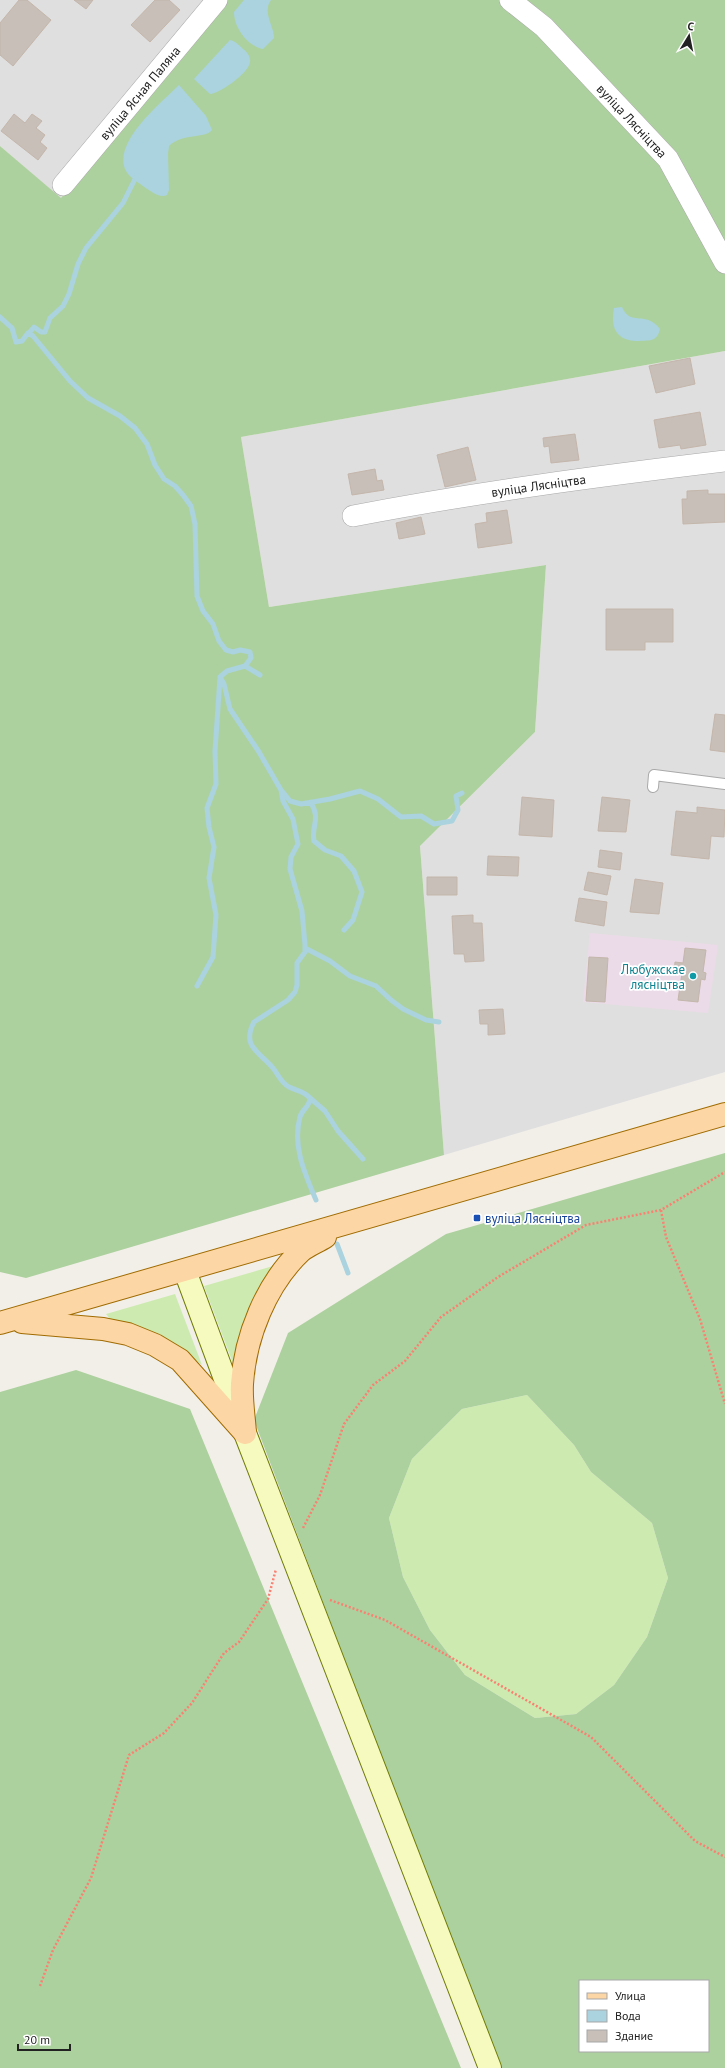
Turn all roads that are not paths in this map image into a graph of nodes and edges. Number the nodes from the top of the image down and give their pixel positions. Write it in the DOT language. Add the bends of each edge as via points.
graph roads {
  1 [pos="217,0"];
  2 [pos="510,0"];
  3 [pos="63,185"];
  4 [pos="725,264"];
  5 [pos="725,461"];
  6 [pos="353,516"];
  7 [pos="725,784"];
  8 [pos="652,787"];
  9 [pos="725,1114"];
  10 [pos="346,1224"];
  11 [pos="185,1270"];
  12 [pos="2,1320"];
  13 [pos="245,1433"];
  14 [pos="490,2068"];
  1 -- 3 [label="street, вуліца Ясная Паляна"];
  2 -- 4 [label="street, вуліца Лясніцтва" via="544,27 668,159"];
  5 -- 6 [label="street, вуліца Лясніцтва" via="450,497"];
  7 -- 8 [label="lane" via="654,775"];
  9 -- 10 [label="main road"];
  10 -- 11 [label="main road"];
  10 -- 13 [label="main road" via="302,1251 282,1274 260,1312 246,1354 242,1385"];
  11 -- 12 [label="main road"];
  11 -- 13 [label="street"];
  12 -- 13 [label="main road" via="103,1329 128,1334 155,1345 180,1360"];
  13 -- 14 [label="street"];
}
